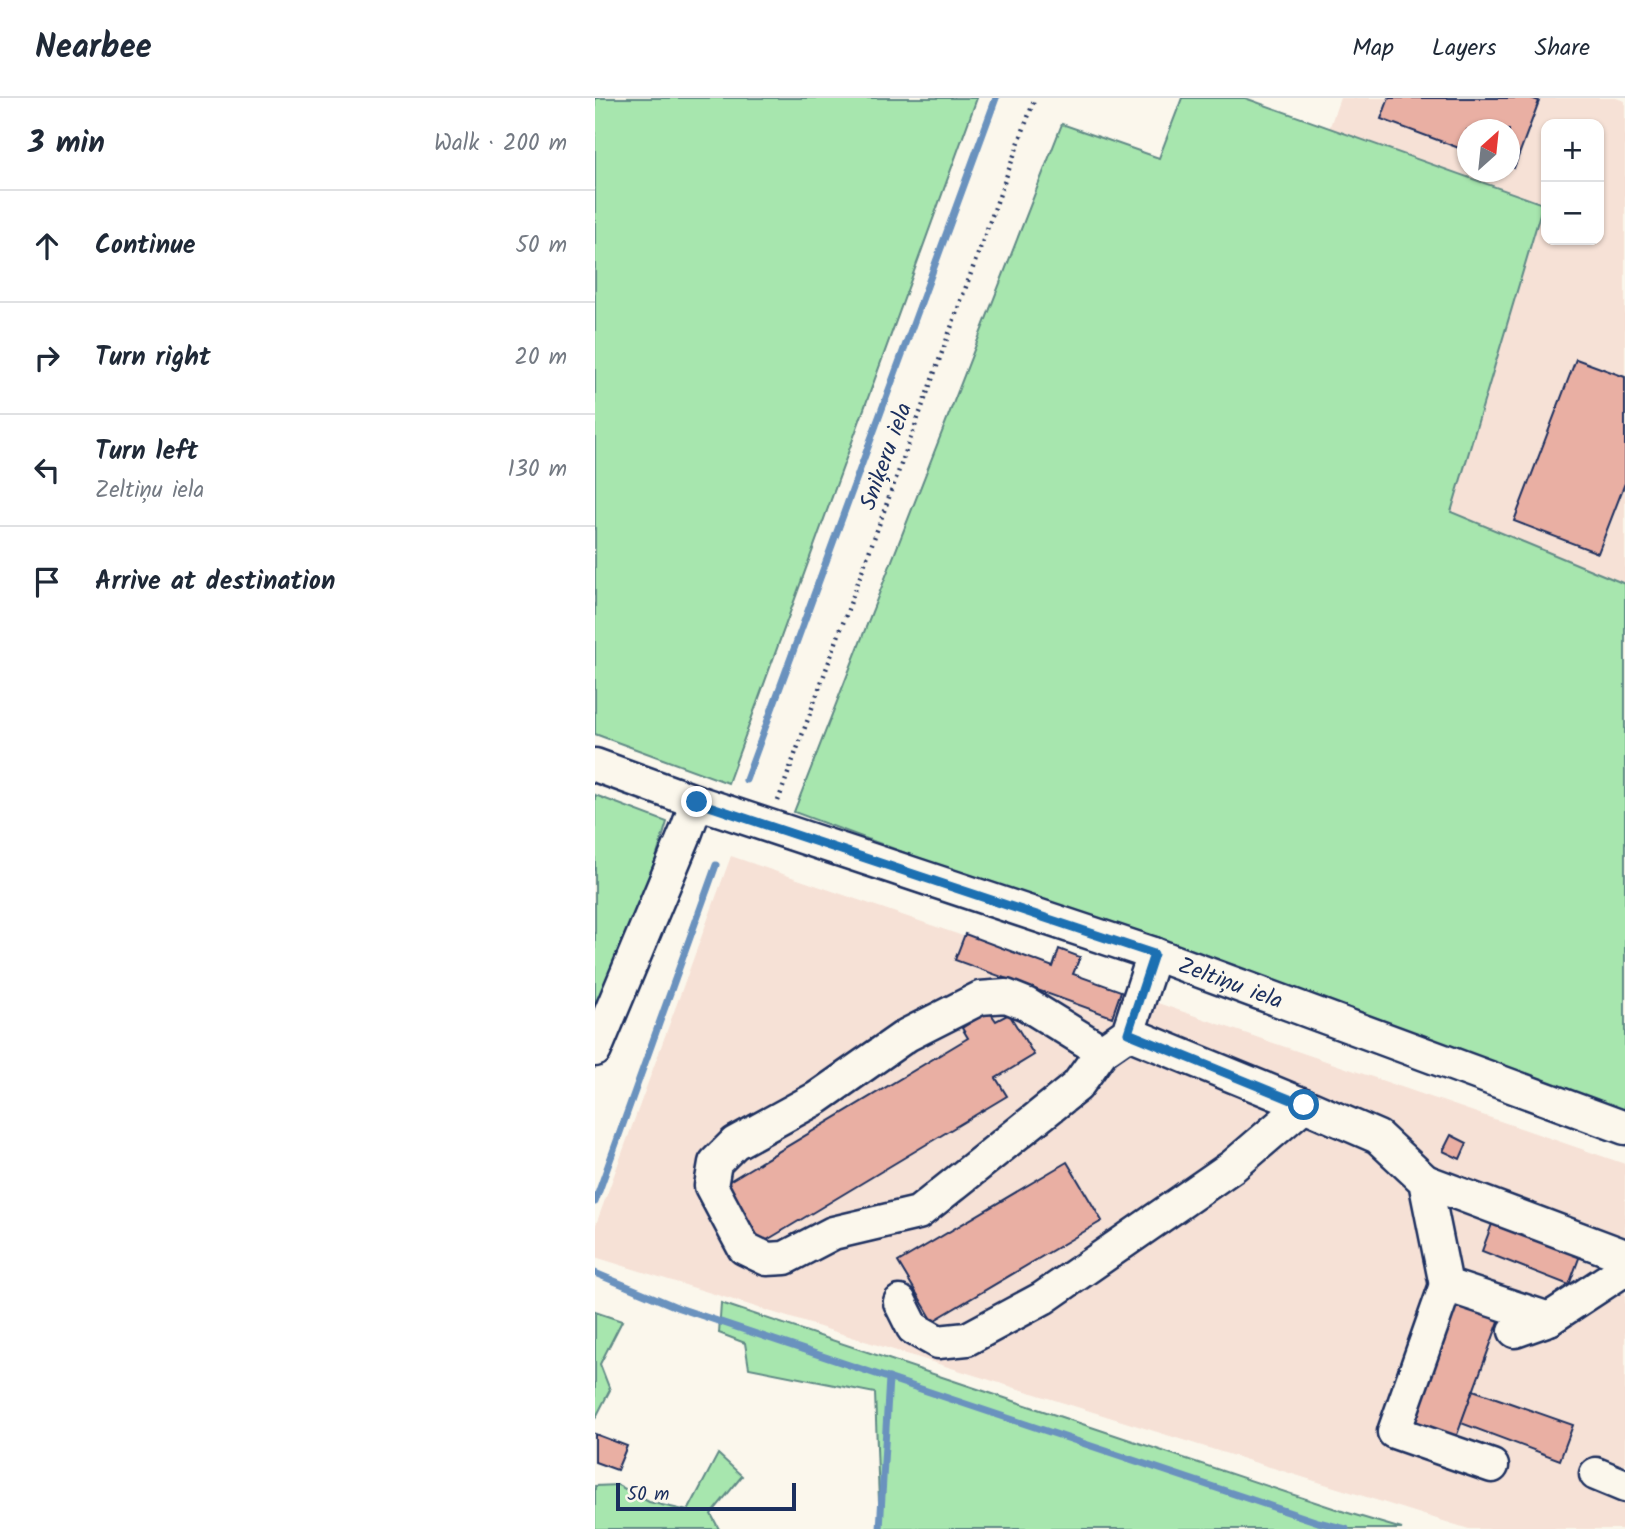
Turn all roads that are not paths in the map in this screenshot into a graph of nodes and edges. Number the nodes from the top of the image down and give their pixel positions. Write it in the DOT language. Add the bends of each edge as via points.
graph roads {
  1 [pos="595,765"];
  2 [pos="697,802"];
  3 [pos="1154,954"];
  4 [pos="1128,1033"];
  5 [pos="595,1050"];
  6 [pos="1102,1051"];
  7 [pos="1304,1105"];
  8 [pos="1625,1128"];
  9 [pos="1425,1181"];
  10 [pos="1625,1256"];
  11 [pos="1625,1269"];
  12 [pos="1446,1285"];
  13 [pos="900,1302"];
  14 [pos="1549,1319"];
  15 [pos="1515,1331"];
  16 [pos="1492,1466"];
  17 [pos="1596,1474"];
  18 [pos="1625,1486"];
  1 -- 2 [label="street, Zeltiņu iela"];
  2 -- 3 [label="street, Zeltiņu iela"];
  2 -- 5 [label="street"];
  3 -- 4 [label="street"];
  3 -- 8 [label="street, Zeltiņu iela"];
  4 -- 6 [label="street"];
  4 -- 7 [label="street"];
  6 -- 6 [label="street" via="1077,1086 918,1213 833,1233 785,1258 767,1259 744,1248 711,1186 715,1163 736,1143 817,1098 907,1035 980,998 1006,996 1026,1004"];
  7 -- 9 [label="street" via="1378,1137"];
  7 -- 13 [label="street" via="1233,1166 1043,1298 967,1339 937,1342 913,1328"];
  9 -- 10 [label="street"];
  9 -- 12 [label="street"];
  11 -- 14 [label="street"];
  12 -- 14 [label="street"];
  12 -- 16 [label="street" via="1394,1432"];
  14 -- 15 [label="street"];
  17 -- 18 [label="street"];
}
